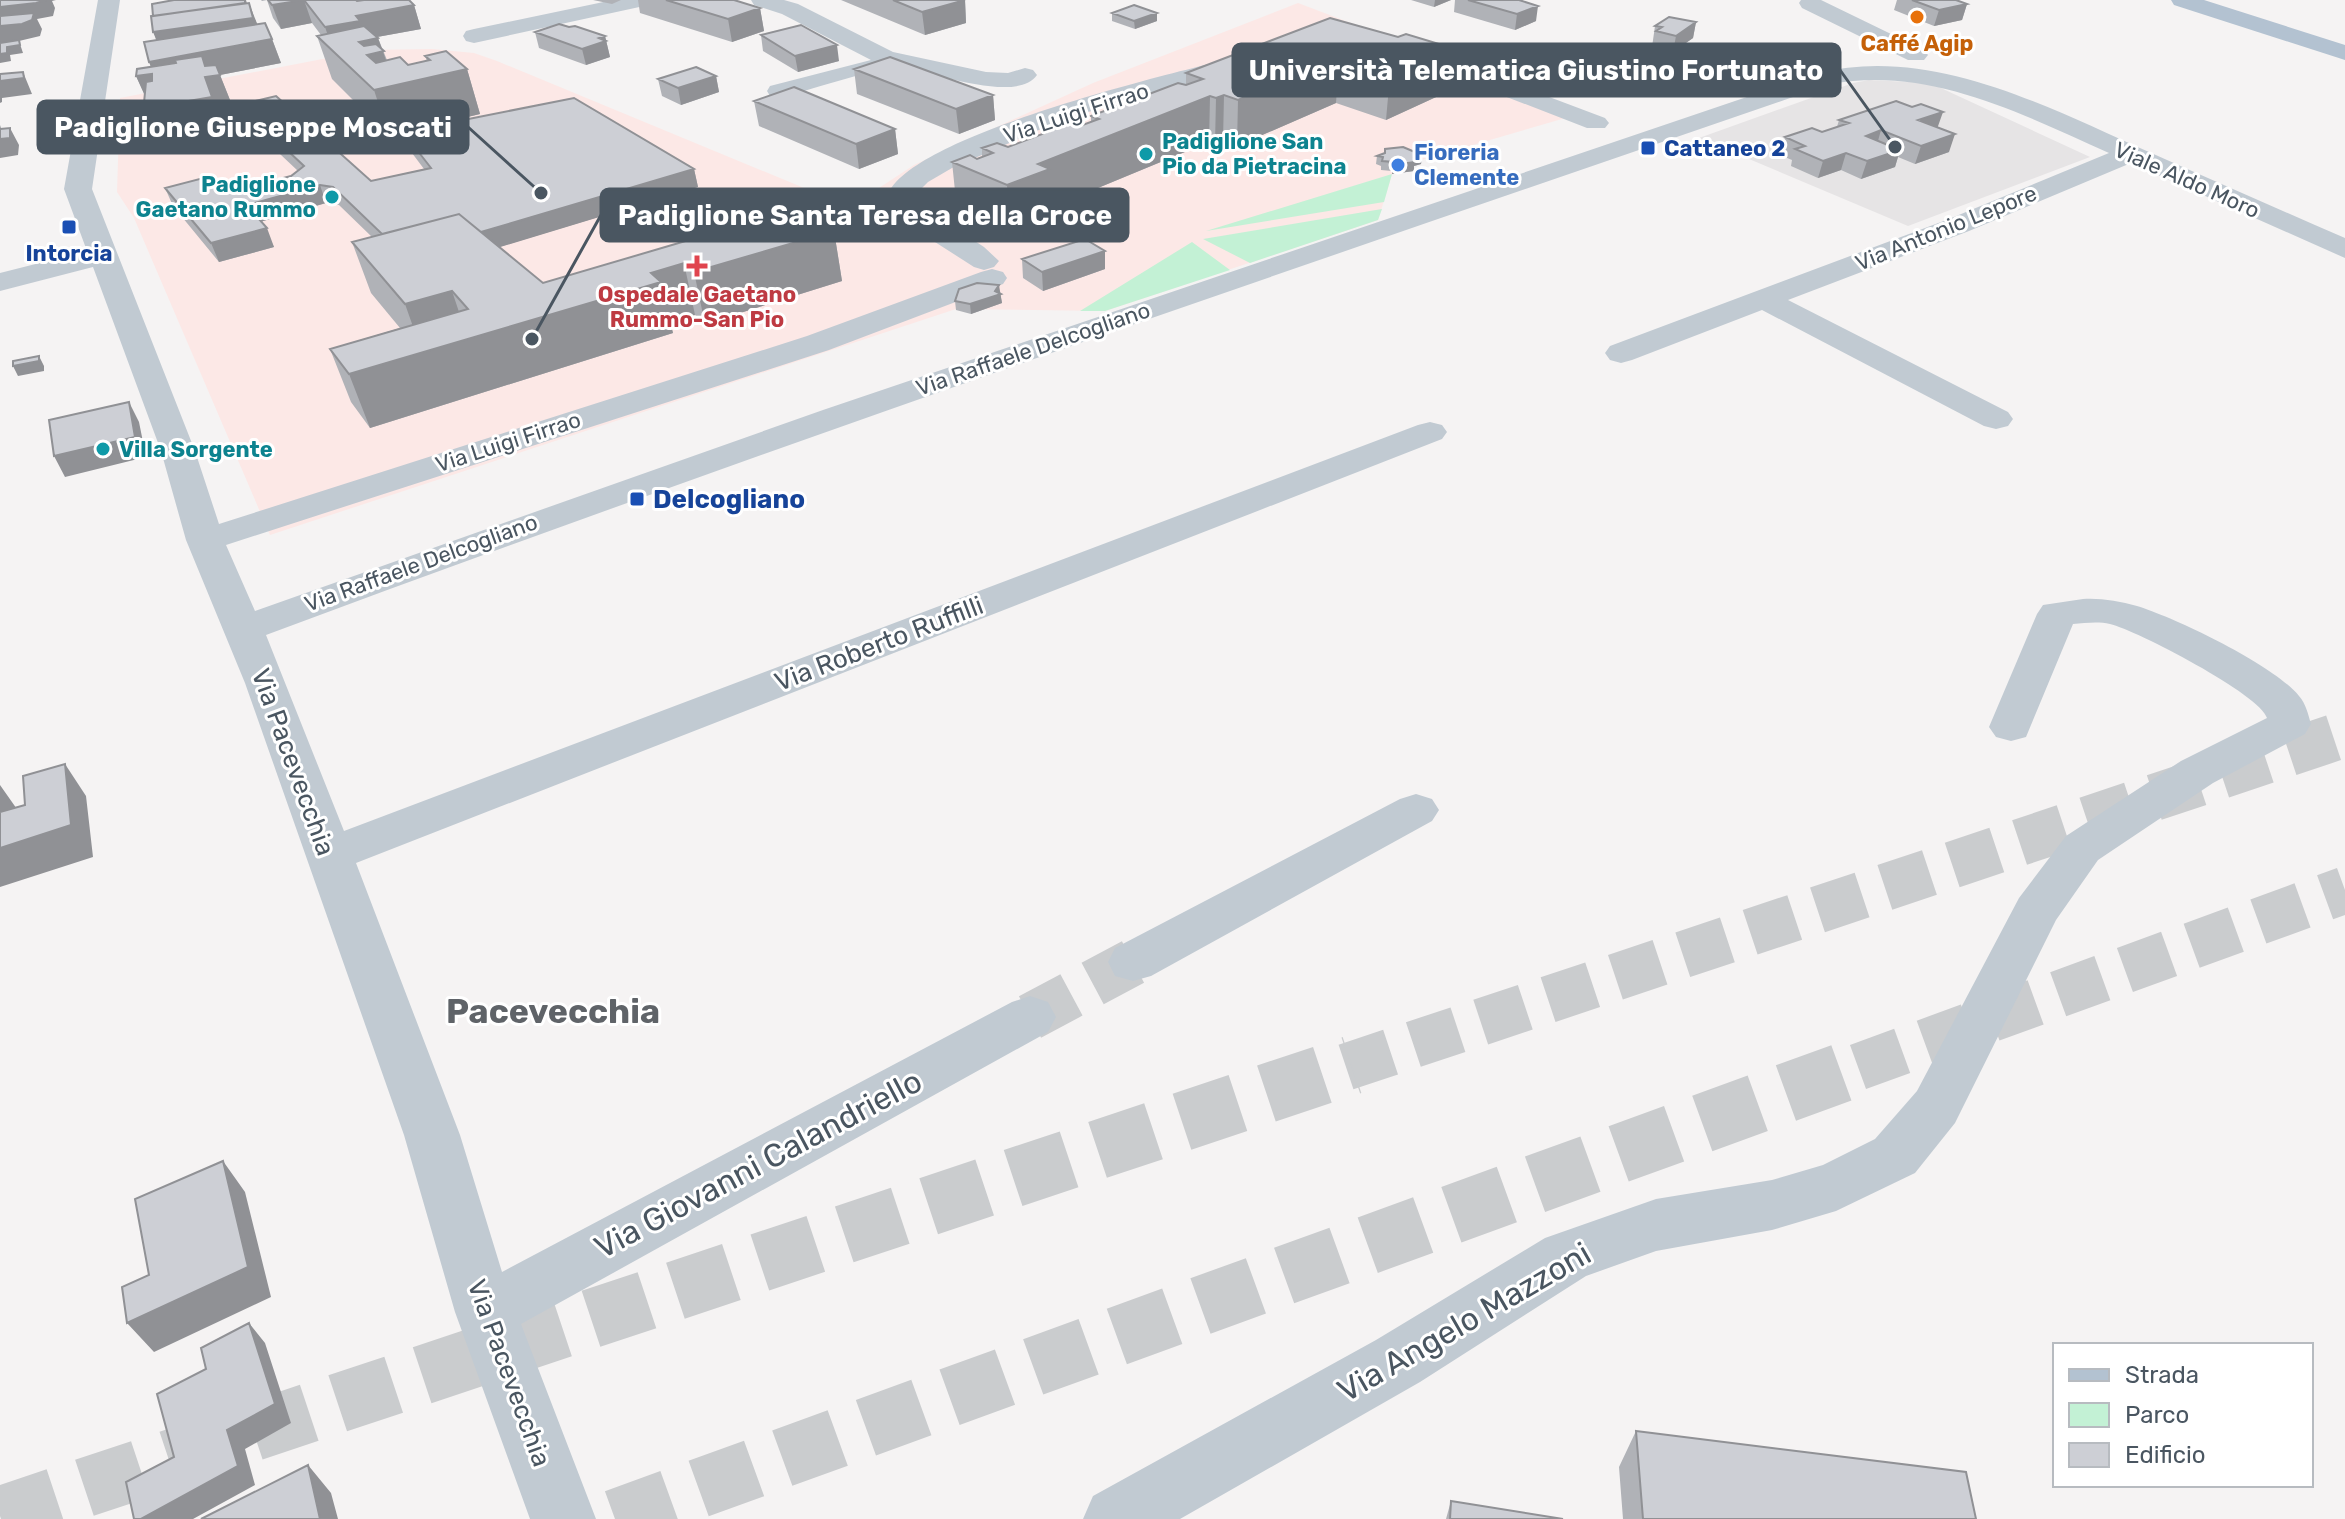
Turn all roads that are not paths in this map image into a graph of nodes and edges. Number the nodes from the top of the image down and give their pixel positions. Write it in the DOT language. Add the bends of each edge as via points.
graph roads {
  1 [pos="109,0"];
  2 [pos="644,0"];
  3 [pos="762,0"];
  4 [pos="2182,0"];
  5 [pos="1808,2"];
  6 [pos="474,36"];
  7 [pos="1380,39"];
  8 [pos="2345,53"];
  9 [pos="1856,54"];
  10 [pos="1265,55"];
  11 [pos="897,60"];
  12 [pos="1907,65"];
  13 [pos="1025,75"];
  14 [pos="1826,78"];
  15 [pos="779,91"];
  16 [pos="1596,123"];
  17 [pos="2128,155"];
  18 [pos="2345,249"];
  19 [pos="103,256"];
  20 [pos="0,282"];
  21 [pos="1763,299"];
  22 [pos="1621,353"];
  23 [pos="1996,419"];
  24 [pos="1430,432"];
  25 [pos="205,540"];
  26 [pos="243,629"];
  27 [pos="2011,727"];
  28 [pos="1416,810"];
  29 [pos="327,856"];
  30 [pos="1133,962"];
  31 [pos="1030,1017"];
  32 [pos="485,1312"];
  33 [pos="563,1519"];
  34 [pos="1116,1519"];
  1 -- 19 [label="street, Via Pacevecchia" via="78,189"];
  2 -- 6 [label="street"];
  3 -- 11 [label="street"];
  4 -- 8 [label="main road"];
  5 -- 9 [label="street, Viale Aldo Moro" via="1847,30"];
  5 -- 12 [label="street, Viale Aldo Moro"];
  7 -- 16 [label="street"];
  9 -- 12 [label="street, Viale Aldo Moro" via="1860,63"];
  9 -- 14 [label="street, Via Raffaele Delcogliano"];
  10 -- 25 [label="street, Via Luigi Firrao" via="1212,74 1079,107 918,175 900,195 900,203 925,224 968,246 988,270 913,309"];
  11 -- 13 [label="street" via="986,79"];
  11 -- 15 [label="street"];
  12 -- 14 [label="street, Via Raffaele Delcogliano"];
  12 -- 17 [label="street, Viale Aldo Moro" via="2029,108"];
  14 -- 26 [label="street, Via Raffaele Delcogliano" via="558,512"];
  17 -- 18 [label="street, Viale Aldo Moro"];
  17 -- 21 [label="street, Via Antonio Lepore"];
  19 -- 20 [label="street"];
  19 -- 25 [label="street, Via Pacevecchia" via="178,451"];
  21 -- 22 [label="street, Via Antonio Lepore"];
  21 -- 23 [label="street"];
  24 -- 29 [label="street, Via Roberto Ruffilli"];
  25 -- 26 [label="street, Via Pacevecchia"];
  26 -- 29 [label="street, Via Pacevecchia"];
  27 -- 34 [label="street, Via Angelo Mazzoni" via="2057,614 2091,609 2125,615 2244,674 2285,707 2290,724 2197,772 2082,848 2036,911 1936,1107 1895,1156 1836,1186 1772,1205 1656,1225 1566,1257 1398,1361"];
  28 -- 30 [label="street"];
  29 -- 32 [label="street, Via Pacevecchia" via="432,1135"];
  31 -- 32 [label="street, Via Giovanni Calandriello"];
  32 -- 33 [label="street, Via Pacevecchia"];
}
